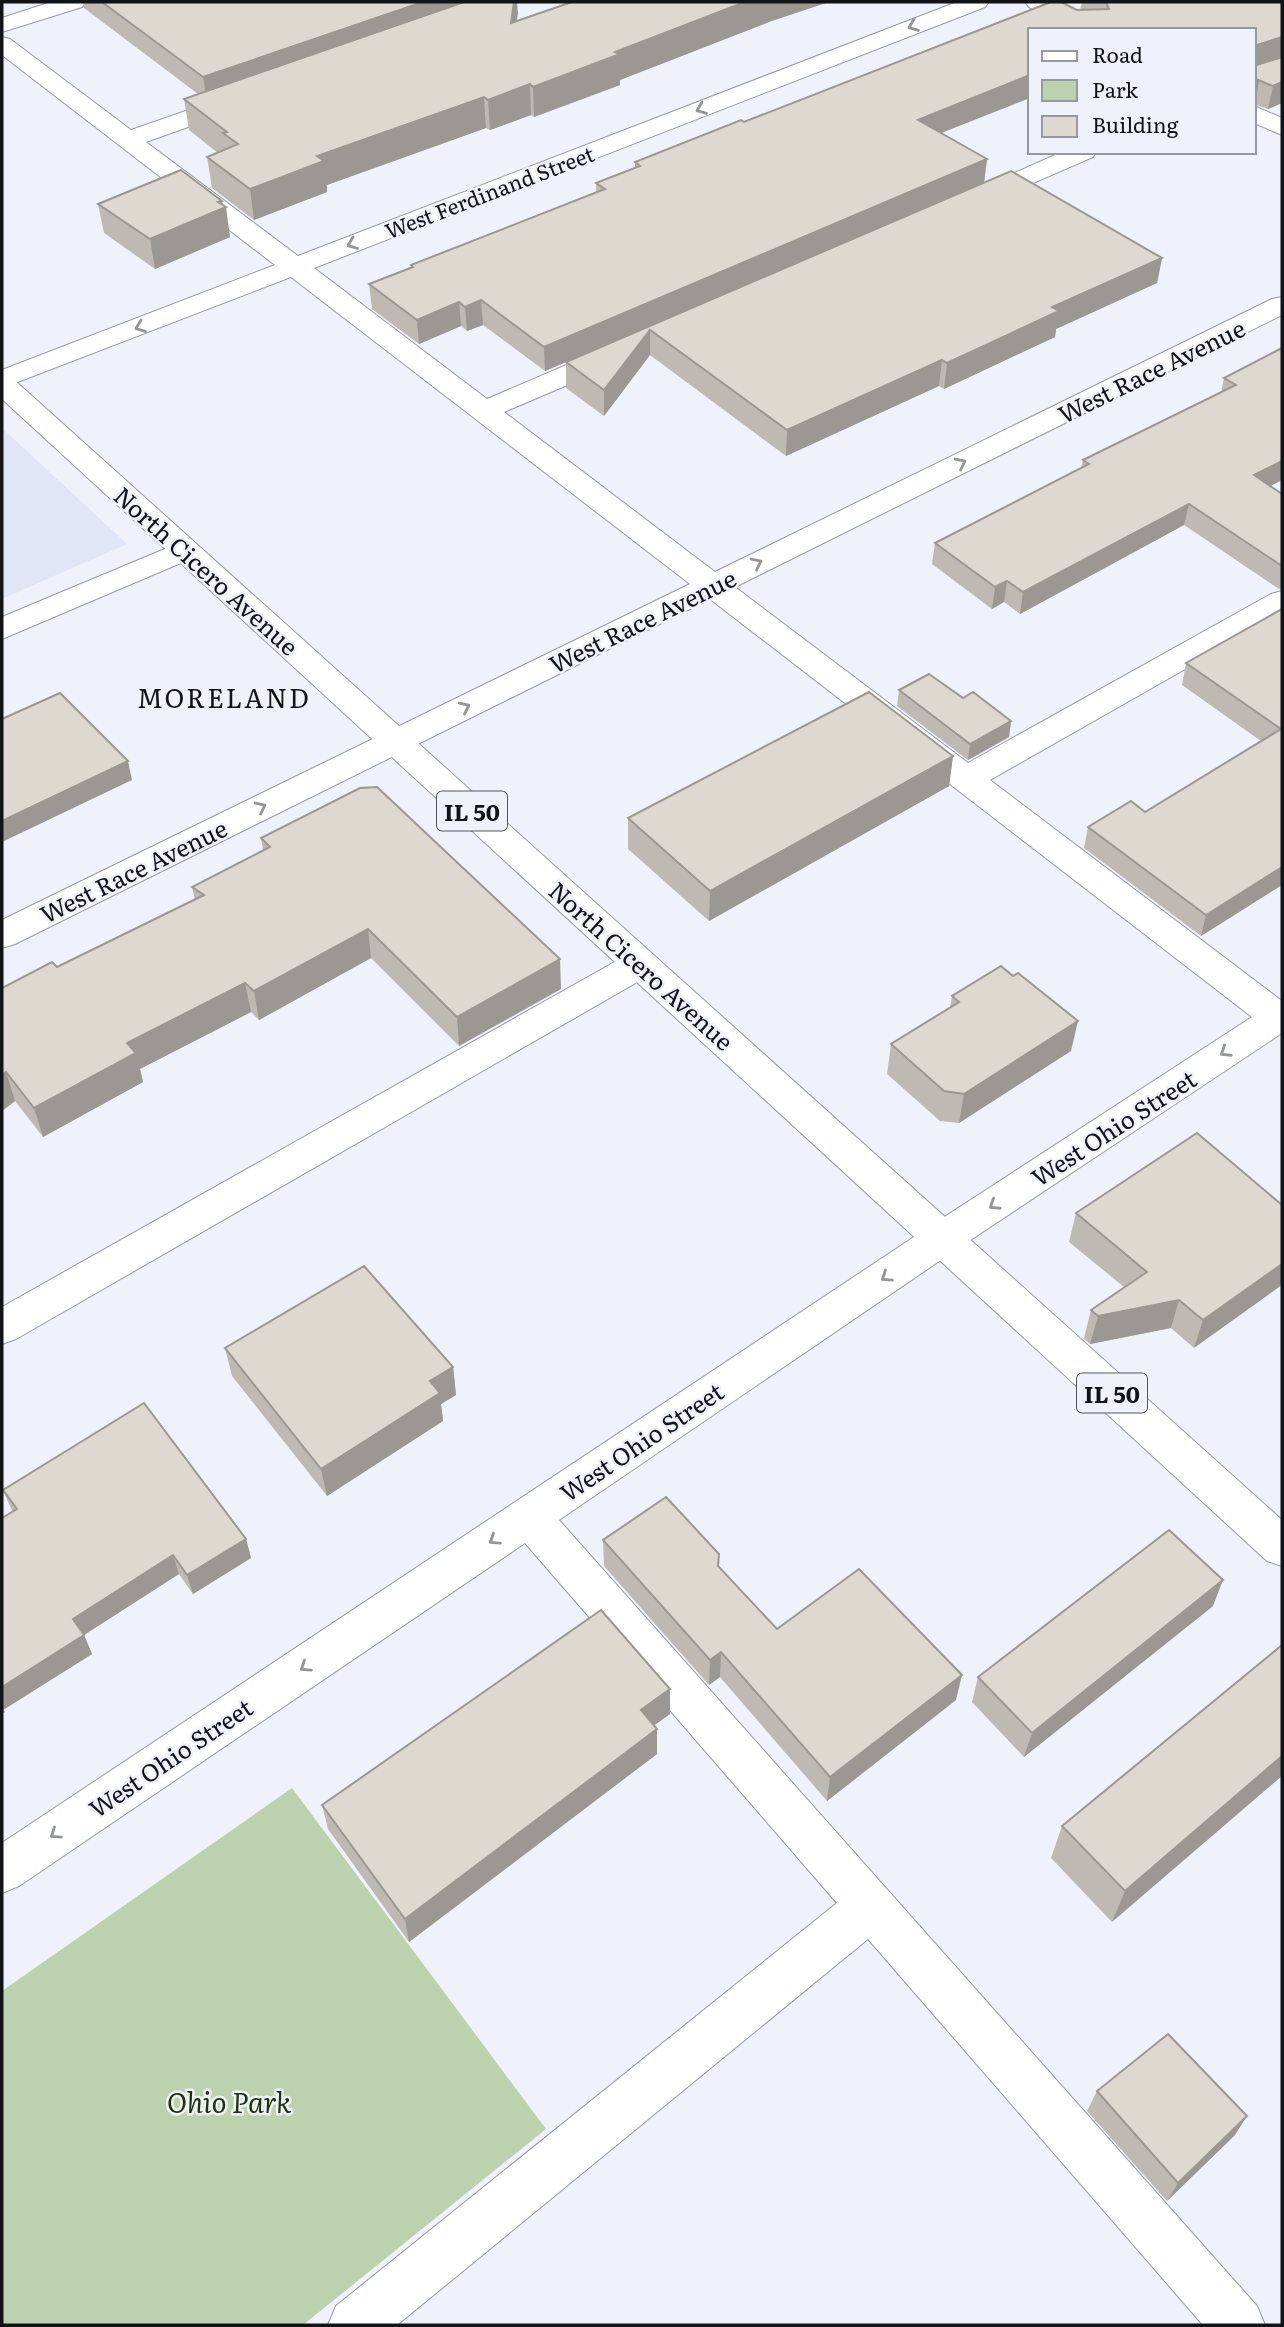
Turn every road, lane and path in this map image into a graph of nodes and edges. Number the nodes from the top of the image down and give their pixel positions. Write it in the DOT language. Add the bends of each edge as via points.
graph roads {
  1 [pos="74,2"];
  2 [pos="977,2"];
  3 [pos="1037,2"];
  4 [pos="2,25"];
  5 [pos="1087,28"];
  6 [pos="2,44"];
  7 [pos="259,94"];
  8 [pos="1256,114"];
  9 [pos="1282,128"];
  10 [pos="128,140"];
  11 [pos="1079,154"];
  12 [pos="956,207"];
  13 [pos="294,267"];
  14 [pos="1282,305"];
  15 [pos="636,345"];
  16 [pos="2,382"];
  17 [pos="483,411"];
  18 [pos="184,550"];
  19 [pos="712,585"];
  20 [pos="1282,601"];
  21 [pos="2,629"];
  22 [pos="395,741"];
  23 [pos="965,779"];
  24 [pos="2,935"];
  25 [pos="640,964"];
  26 [pos="1281,1018"];
  27 [pos="943,1238"];
  28 [pos="2,1327"];
  29 [pos="528,1517"];
  30 [pos="1282,1547"];
  31 [pos="2,1870"];
  32 [pos="871,1906"];
  33 [pos="355,2325"];
  34 [pos="1238,2325"];
  1 -- 4 [label="street"];
  2 -- 13 [label="street, West Ferdinand Street, one-way"];
  3 -- 5 [label="street"];
  6 -- 10 [label="street"];
  7 -- 10 [label="street"];
  8 -- 9 [label="street"];
  10 -- 13 [label="street"];
  11 -- 12 [label="street"];
  13 -- 16 [label="street, West Ferdinand Street, one-way"];
  13 -- 17 [label="street"];
  19 -- 14 [label="street, West Race Avenue, one-way"];
  15 -- 17 [label="street"];
  16 -- 18 [label="street, North Cicero Avenue / IL 50"];
  17 -- 19 [label="street"];
  18 -- 21 [label="street"];
  18 -- 22 [label="street, North Cicero Avenue / IL 50"];
  22 -- 19 [label="street, West Race Avenue, one-way"];
  19 -- 23 [label="street"];
  20 -- 23 [label="street"];
  24 -- 22 [label="street, West Race Avenue, one-way"];
  22 -- 25 [label="street, North Cicero Avenue / IL 50"];
  23 -- 26 [label="street"];
  25 -- 27 [label="street, North Cicero Avenue / IL 50"];
  25 -- 28 [label="street"];
  26 -- 27 [label="street, West Ohio Street, one-way"];
  27 -- 29 [label="street, West Ohio Street, one-way"];
  27 -- 30 [label="street, North Cicero Avenue / IL 50"];
  29 -- 31 [label="street, West Ohio Street, one-way"];
  29 -- 32 [label="street"];
  32 -- 33 [label="street"];
  32 -- 34 [label="street"];
}
